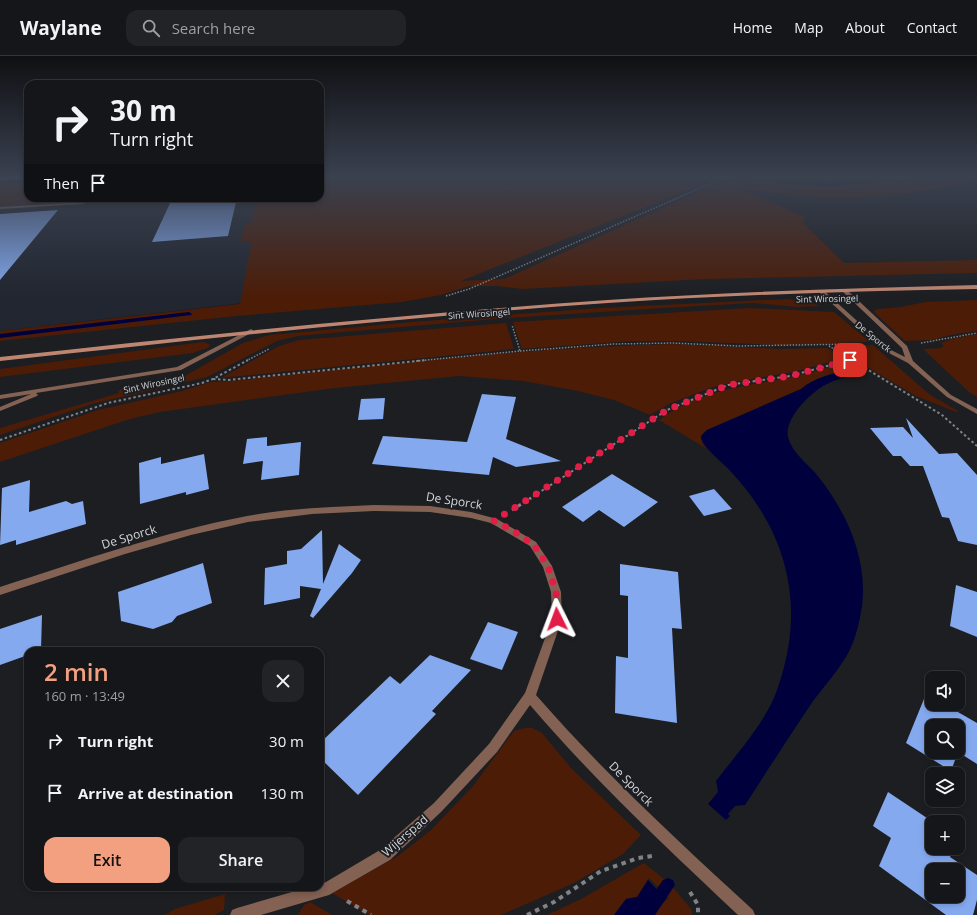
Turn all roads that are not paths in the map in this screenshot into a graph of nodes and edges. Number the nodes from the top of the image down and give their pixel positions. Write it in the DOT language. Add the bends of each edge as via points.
graph roads {
  1 [pos="977,287"];
  2 [pos="844,290"];
  3 [pos="821,291"];
  4 [pos="251,331"];
  5 [pos="0,359"];
  6 [pos="910,362"];
  7 [pos="47,390"];
  8 [pos="0,396"];
  9 [pos="0,409"];
  10 [pos="977,412"];
  11 [pos="0,591"];
  12 [pos="530,696"];
  13 [pos="324,889"];
  14 [pos="319,891"];
  15 [pos="236,915"];
  16 [pos="748,915"];
  1 -- 2 [label="main road, Sint Wirosingel"];
  2 -- 3 [label="main road, Sint Wirosingel"];
  2 -- 6 [label="street, De Sporck" via="905,347"];
  3 -- 4 [label="main road, Sint Wirosingel" via="714,294 555,305"];
  3 -- 6 [label="street, De Sporck" via="885,349"];
  4 -- 5 [label="main road, Sint Wirosingel"];
  4 -- 7 [label="street" via="179,369"];
  6 -- 10 [label="street, De Sporck" via="949,396"];
  7 -- 8 [label="street"];
  7 -- 9 [label="street"];
  11 -- 12 [label="street, De Sporck" via="139,547 248,519 312,511 374,508 430,509 471,515 494,521 533,544 548,566 556,592 557,619"];
  12 -- 13 [label="street, Wijerspad" via="488,753 438,807 386,855"];
  12 -- 16 [label="street, De Sporck" via="585,757"];
  14 -- 15 [label="street, Wijerspad"];
}
